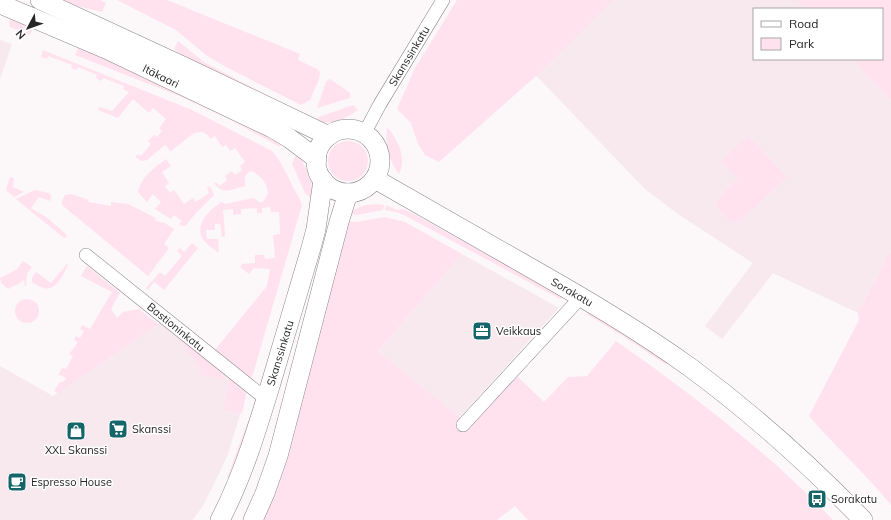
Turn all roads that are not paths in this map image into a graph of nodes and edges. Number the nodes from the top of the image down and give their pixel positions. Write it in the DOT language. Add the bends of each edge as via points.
graph roads {
  1 [pos="40,0"];
  2 [pos="443,0"];
  3 [pos="0,4"];
  4 [pos="364,134"];
  5 [pos="329,136"];
  6 [pos="316,159"];
  7 [pos="374,179"];
  8 [pos="323,180"];
  9 [pos="348,193"];
  10 [pos="86,255"];
  11 [pos="581,297"];
  12 [pos="266,399"];
  13 [pos="463,425"];
  14 [pos="220,520"];
  15 [pos="253,520"];
  16 [pos="863,520"];
  1 -- 5 [label="street, Itäkaari"];
  2 -- 4 [label="street, Skanssinkatu"];
  3 -- 6 [label="street, Itäkaari" via="106,49 272,128"];
  4 -- 5 [label="street" via="349,130 335,132"];
  4 -- 7 [label="street" via="373,141 379,153 380,167"];
  5 -- 6 [label="street" via="320,146"];
  6 -- 8 [label="street"];
  7 -- 9 [label="street" via="363,189"];
  7 -- 11 [label="street, Sorakatu"];
  8 -- 9 [label="street" via="334,190"];
  8 -- 12 [label="street, Skanssinkatu" via="316,229"];
  9 -- 15 [label="street, Skanssinkatu" via="278,456"];
  10 -- 12 [label="street, Bastioninkatu"];
  11 -- 13 [label="street"];
  11 -- 16 [label="street, Sorakatu" via="691,368 759,422"];
  12 -- 14 [label="street, Skanssinkatu" via="239,480"];
}
